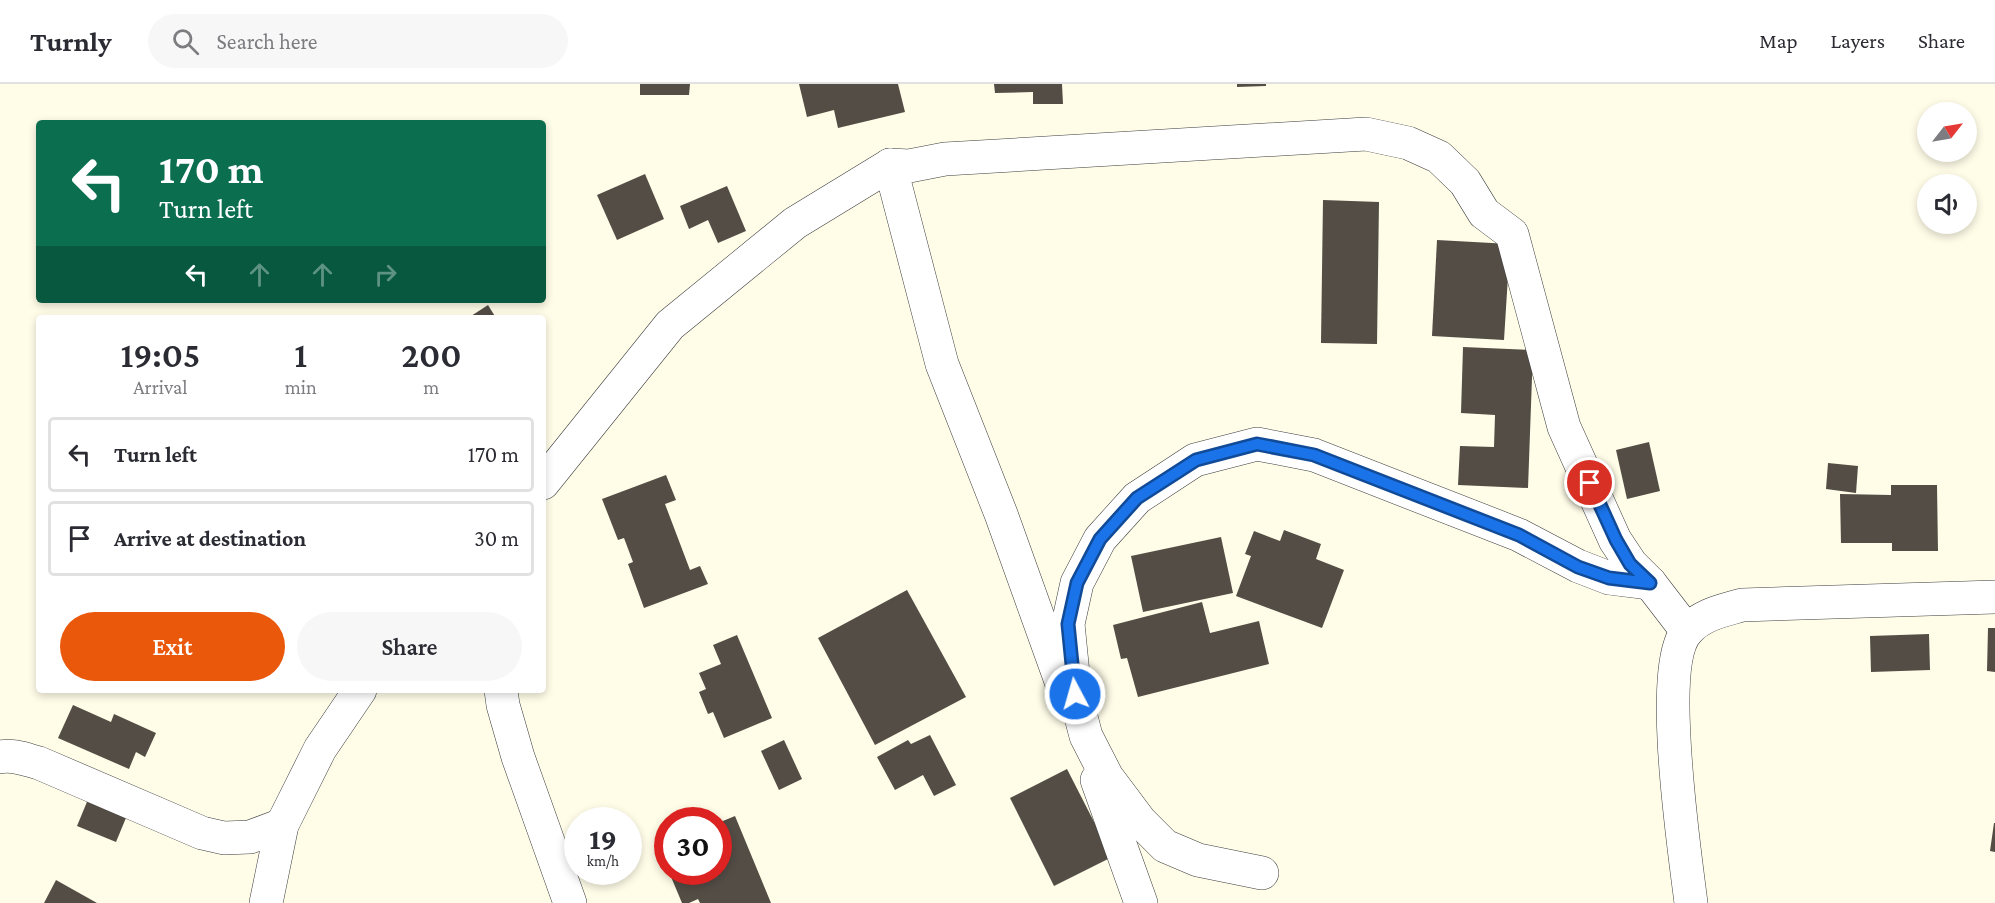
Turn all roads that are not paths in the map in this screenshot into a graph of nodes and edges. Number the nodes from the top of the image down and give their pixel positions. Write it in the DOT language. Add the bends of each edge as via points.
graph roads {
  1 [pos="890,165"];
  2 [pos="546,479"];
  3 [pos="1650,583"];
  4 [pos="1995,597"];
  5 [pos="1687,631"];
  6 [pos="358,693"];
  7 [pos="501,693"];
  8 [pos="0,757"];
  9 [pos="282,825"];
  10 [pos="1262,873"];
  11 [pos="266,903"];
  12 [pos="570,903"];
  13 [pos="1141,903"];
  14 [pos="1690,903"];
  1 -- 2 [label="street" via="795,223 670,325"];
  1 -- 3 [label="street" via="1366,134 1408,142 1439,157 1465,182 1484,213 1512,234 1564,427 1616,540 1630,564"];
  1 -- 13 [label="street" via="942,364 1001,513"];
  3 -- 5 [label="street"];
  3 -- 10 [label="street" via="1609,578 1578,567 1519,535 1314,455 1257,444 1196,460 1137,498 1100,539 1077,583 1068,624 1075,694 1086,736 1107,777 1140,821 1165,846 1198,860"];
  4 -- 5 [label="street" via="1742,605 1709,614"];
  5 -- 14 [label="street" via="1676,658 1673,751"];
  6 -- 9 [label="street" via="320,749"];
  7 -- 12 [label="street" via="518,757"];
  8 -- 9 [label="street" via="39,764 202,833 224,838 250,837"];
  9 -- 11 [label="street"];
}
